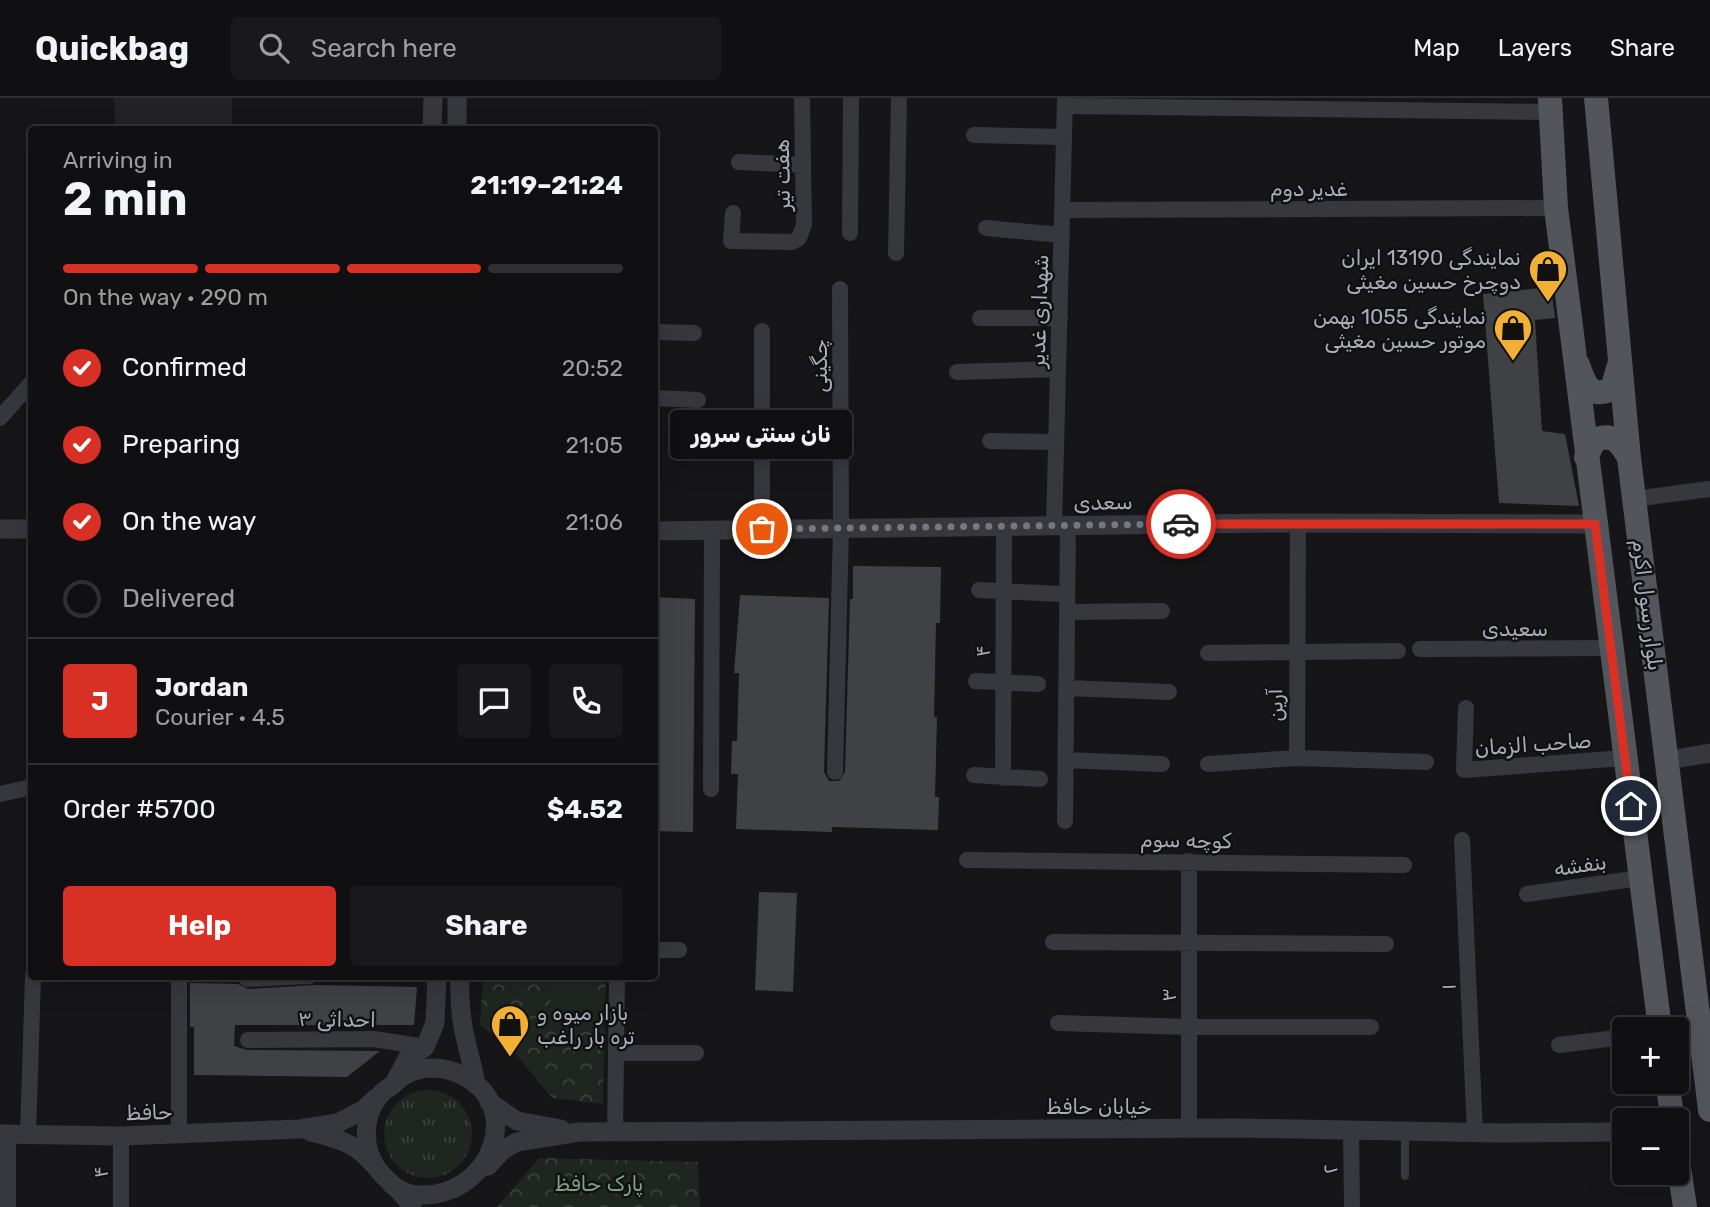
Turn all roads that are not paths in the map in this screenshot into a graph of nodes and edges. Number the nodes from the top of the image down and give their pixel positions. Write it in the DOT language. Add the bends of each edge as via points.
graph roads {
  1 [pos="433,98"];
  2 [pos="457,98"];
  3 [pos="802,98"];
  4 [pos="851,98"];
  5 [pos="899,98"];
  6 [pos="1596,98"];
  7 [pos="1065,102"];
  8 [pos="1551,105"];
  9 [pos="432,126"];
  10 [pos="457,126"];
  11 [pos="974,135"];
  12 [pos="1064,137"];
  13 [pos="739,162"];
  14 [pos="803,165"];
  15 [pos="1556,208"];
  16 [pos="1062,210"];
  17 [pos="733,213"];
  18 [pos="985,228"];
  19 [pos="850,233"];
  20 [pos="1062,235"];
  21 [pos="897,253"];
  22 [pos="840,289"];
  23 [pos="980,318"];
  24 [pos="1060,318"];
  25 [pos="762,331"];
  26 [pos="658,332"];
  27 [pos="694,333"];
  28 [pos="1574,355"];
  29 [pos="1621,359"];
  30 [pos="1058,369"];
  31 [pos="957,372"];
  32 [pos="28,386"];
  33 [pos="658,398"];
  34 [pos="698,400"];
  35 [pos="735,416"];
  36 [pos="0,418"];
  37 [pos="762,418"];
  38 [pos="793,418"];
  39 [pos="990,441"];
  40 [pos="1056,442"];
  41 [pos="1586,457"];
  42 [pos="1629,458"];
  43 [pos="1710,489"];
  44 [pos="1634,499"];
  45 [pos="1298,523"];
  46 [pos="1595,524"];
  47 [pos="1061,525"];
  48 [pos="1004,526"];
  49 [pos="841,528"];
  50 [pos="0,529"];
  51 [pos="762,529"];
  52 [pos="28,530"];
  53 [pos="712,530"];
  54 [pos="658,531"];
  55 [pos="979,590"];
  56 [pos="1004,592"];
  57 [pos="1059,594"];
  58 [pos="1162,611"];
  59 [pos="1067,612"];
  60 [pos="1611,648"];
  61 [pos="1420,649"];
  62 [pos="1398,651"];
  63 [pos="1208,653"];
  64 [pos="1296,653"];
  65 [pos="976,681"];
  66 [pos="1003,683"];
  67 [pos="1038,684"];
  68 [pos="1066,688"];
  69 [pos="1169,692"];
  70 [pos="1466,708"];
  71 [pos="1710,753"];
  72 [pos="1297,758"];
  73 [pos="1625,758"];
  74 [pos="1066,760"];
  75 [pos="1668,760"];
  76 [pos="1426,762"];
  77 [pos="1162,764"];
  78 [pos="1208,764"];
  79 [pos="835,772"];
  80 [pos="974,775"];
  81 [pos="1003,778"];
  82 [pos="1040,779"];
  83 [pos="28,788"];
  84 [pos="711,789"];
  85 [pos="0,794"];
  86 [pos="1065,821"];
  87 [pos="1462,840"];
  88 [pos="967,860"];
  89 [pos="1189,861"];
  90 [pos="1404,865"];
  91 [pos="1640,878"];
  92 [pos="1527,894"];
  93 [pos="1189,941"];
  94 [pos="1053,942"];
  95 [pos="1386,944"];
  96 [pos="658,950"];
  97 [pos="679,950"];
  98 [pos="32,980"];
  99 [pos="179,980"];
  100 [pos="437,980"];
  101 [pos="460,980"];
  102 [pos="617,980"];
  103 [pos="1658,1017"];
  104 [pos="1058,1023"];
  105 [pos="1189,1027"];
  106 [pos="1371,1027"];
  107 [pos="1612,1038"];
  108 [pos="248,1040"];
  109 [pos="1559,1045"];
  110 [pos="425,1047"];
  111 [pos="616,1053"];
  112 [pos="696,1053"];
  113 [pos="476,1084"];
  114 [pos="388,1088"];
  115 [pos="489,1102"];
  116 [pos="1710,1110"];
  117 [pos="1189,1128"];
  118 [pos="300,1129"];
  119 [pos="1350,1130"];
  120 [pos="1405,1131"];
  121 [pos="1612,1131"];
  122 [pos="579,1132"];
  123 [pos="615,1132"];
  124 [pos="1475,1133"];
  125 [pos="12,1134"];
  126 [pos="179,1134"];
  127 [pos="121,1136"];
  128 [pos="488,1166"];
  129 [pos="376,1168"];
  130 [pos="1405,1176"];
  131 [pos="391,1184"];
  132 [pos="472,1184"];
  133 [pos="1682,1185"];
  134 [pos="8,1207"];
  135 [pos="121,1207"];
  136 [pos="412,1207"];
  137 [pos="455,1207"];
  138 [pos="1352,1207"];
  139 [pos="1685,1207"];
  1 -- 9 [label="street"];
  2 -- 10 [label="street"];
  3 -- 14 [label="street, هفت تیر"];
  4 -- 19 [label="street"];
  5 -- 21 [label="street"];
  6 -- 29 [label="main road, بلوار رسول اکرم"];
  7 -- 8 [label="street"];
  7 -- 12 [label="street, شهداری غدیر"];
  8 -- 15 [label="main road, بلوار رسول اکرم"];
  11 -- 12 [label="street"];
  12 -- 16 [label="street, شهداری غدیر"];
  13 -- 14 [label="street"];
  14 -- 17 [label="street, هفت تیر" via="804,225 799,238 792,242 731,241"];
  15 -- 16 [label="street, غدیر دوم"];
  15 -- 28 [label="main road, بلوار رسول اکرم"];
  16 -- 20 [label="street, شهداری غدیر"];
  18 -- 20 [label="street"];
  20 -- 24 [label="street, شهداری غدیر"];
  22 -- 49 [label="street, چگینی"];
  23 -- 24 [label="street"];
  24 -- 30 [label="street, شهداری غدیر"];
  25 -- 37 [label="street"];
  26 -- 27 [label="street"];
  28 -- 29 [label="main road" via="1583,380 1591,391 1601,394 1612,389"];
  28 -- 41 [label="main road, بلوار رسول اکرم"];
  29 -- 42 [label="main road, بلوار رسول اکرم"];
  30 -- 31 [label="street"];
  30 -- 40 [label="street, شهداری غدیر"];
  32 -- 36 [label="street"];
  33 -- 34 [label="street"];
  35 -- 37 [label="street"];
  37 -- 38 [label="street"];
  37 -- 51 [label="street"];
  39 -- 40 [label="street"];
  40 -- 47 [label="street, شهداری غدیر"];
  41 -- 42 [label="main road" via="1595,440 1603,436 1613,437"];
  41 -- 46 [label="main road, بلوار رسول اکرم"];
  42 -- 44 [label="main road, بلوار رسول اکرم"];
  43 -- 44 [label="street"];
  44 -- 75 [label="main road, بلوار رسول اکرم"];
  45 -- 46 [label="street, سعدی"];
  45 -- 47 [label="street, سعدی"];
  45 -- 64 [label="street, آرین"];
  46 -- 60 [label="main road, بلوار رسول اکرم"];
  47 -- 48 [label="street, سعدی"];
  47 -- 59 [label="street, شهداری غدیر"];
  48 -- 49 [label="street, سعدی"];
  48 -- 56 [label="street, ۴"];
  49 -- 51 [label="street, سعدی"];
  49 -- 79 [label="street, چگینی"];
  50 -- 52 [label="street"];
  51 -- 53 [label="street, سعدی"];
  53 -- 54 [label="street, سعدی"];
  53 -- 84 [label="street"];
  55 -- 56 [label="street"];
  56 -- 57 [label="street"];
  56 -- 66 [label="street, ۴"];
  58 -- 59 [label="street"];
  59 -- 68 [label="street, شهداری غدیر"];
  60 -- 61 [label="street, سعیدی"];
  60 -- 73 [label="main road, بلوار رسول اکرم"];
  62 -- 64 [label="street"];
  63 -- 64 [label="street"];
  64 -- 72 [label="street, آرین"];
  65 -- 66 [label="street"];
  66 -- 67 [label="street"];
  66 -- 81 [label="street, ۴"];
  68 -- 69 [label="street"];
  68 -- 74 [label="street, شهداری غدیر"];
  70 -- 73 [label="street, صاحب الزمان" via="1464,770"];
  71 -- 75 [label="street"];
  72 -- 76 [label="street"];
  72 -- 78 [label="street"];
  73 -- 91 [label="main road, بلوار رسول اکرم"];
  74 -- 77 [label="street"];
  74 -- 86 [label="street, شهداری غدیر"];
  75 -- 116 [label="main road, بلوار رسول اکرم"];
  80 -- 81 [label="street"];
  81 -- 82 [label="street"];
  83 -- 85 [label="street"];
  87 -- 124 [label="street, ۱"];
  88 -- 89 [label="street, کوچه سوم"];
  89 -- 90 [label="street, کوچه سوم"];
  89 -- 93 [label="street, ۳"];
  91 -- 92 [label="street, بنفشه"];
  91 -- 103 [label="main road, بلوار رسول اکرم"];
  93 -- 94 [label="street"];
  93 -- 95 [label="street"];
  93 -- 105 [label="street, ۳"];
  96 -- 97 [label="street"];
  98 -- 125 [label="street"];
  99 -- 126 [label="street"];
  100 -- 110 [label="street" via="435,1023"];
  101 -- 113 [label="street" via="459,1001"];
  102 -- 111 [label="street"];
  104 -- 105 [label="street"];
  105 -- 106 [label="street"];
  105 -- 117 [label="street, ۳"];
  107 -- 109 [label="street"];
  108 -- 110 [label="street, احداثی ۳" via="374,1039"];
  110 -- 114 [label="street" via="407,1059"];
  111 -- 112 [label="street"];
  111 -- 123 [label="street"];
  113 -- 114 [label="street" via="439,1068 398,1076"];
  113 -- 115 [label="street"];
  114 -- 118 [label="street, حافظ" via="363,1110 338,1123"];
  114 -- 129 [label="street" via="371,1107 366,1127"];
  115 -- 122 [label="street, خیابان حافظ" via="517,1121"];
  115 -- 128 [label="street" via="496,1123 496,1145"];
  117 -- 119 [label="street, خیابان حافظ"];
  117 -- 123 [label="street, خیابان حافظ"];
  118 -- 126 [label="street, حافظ"];
  118 -- 129 [label="street, حافظ" via="340,1138 358,1148"];
  119 -- 120 [label="street, خیابان حافظ"];
  119 -- 138 [label="street, ۲"];
  120 -- 124 [label="street, خیابان حافظ"];
  120 -- 130 [label="lane"];
  121 -- 124 [label="street, خیابان حافظ"];
  122 -- 123 [label="street, خیابان حافظ"];
  122 -- 128 [label="street, خیابان حافظ" via="517,1142"];
  125 -- 127 [label="street, حافظ"];
  125 -- 134 [label="street"];
  126 -- 127 [label="street, حافظ"];
  127 -- 135 [label="street, ۴"];
  128 -- 132 [label="street"];
  129 -- 131 [label="street"];
  131 -- 132 [label="street" via="411,1195 433,1198"];
  131 -- 136 [label="street"];
  132 -- 137 [label="street"];
  133 -- 139 [label="main road"];
}
